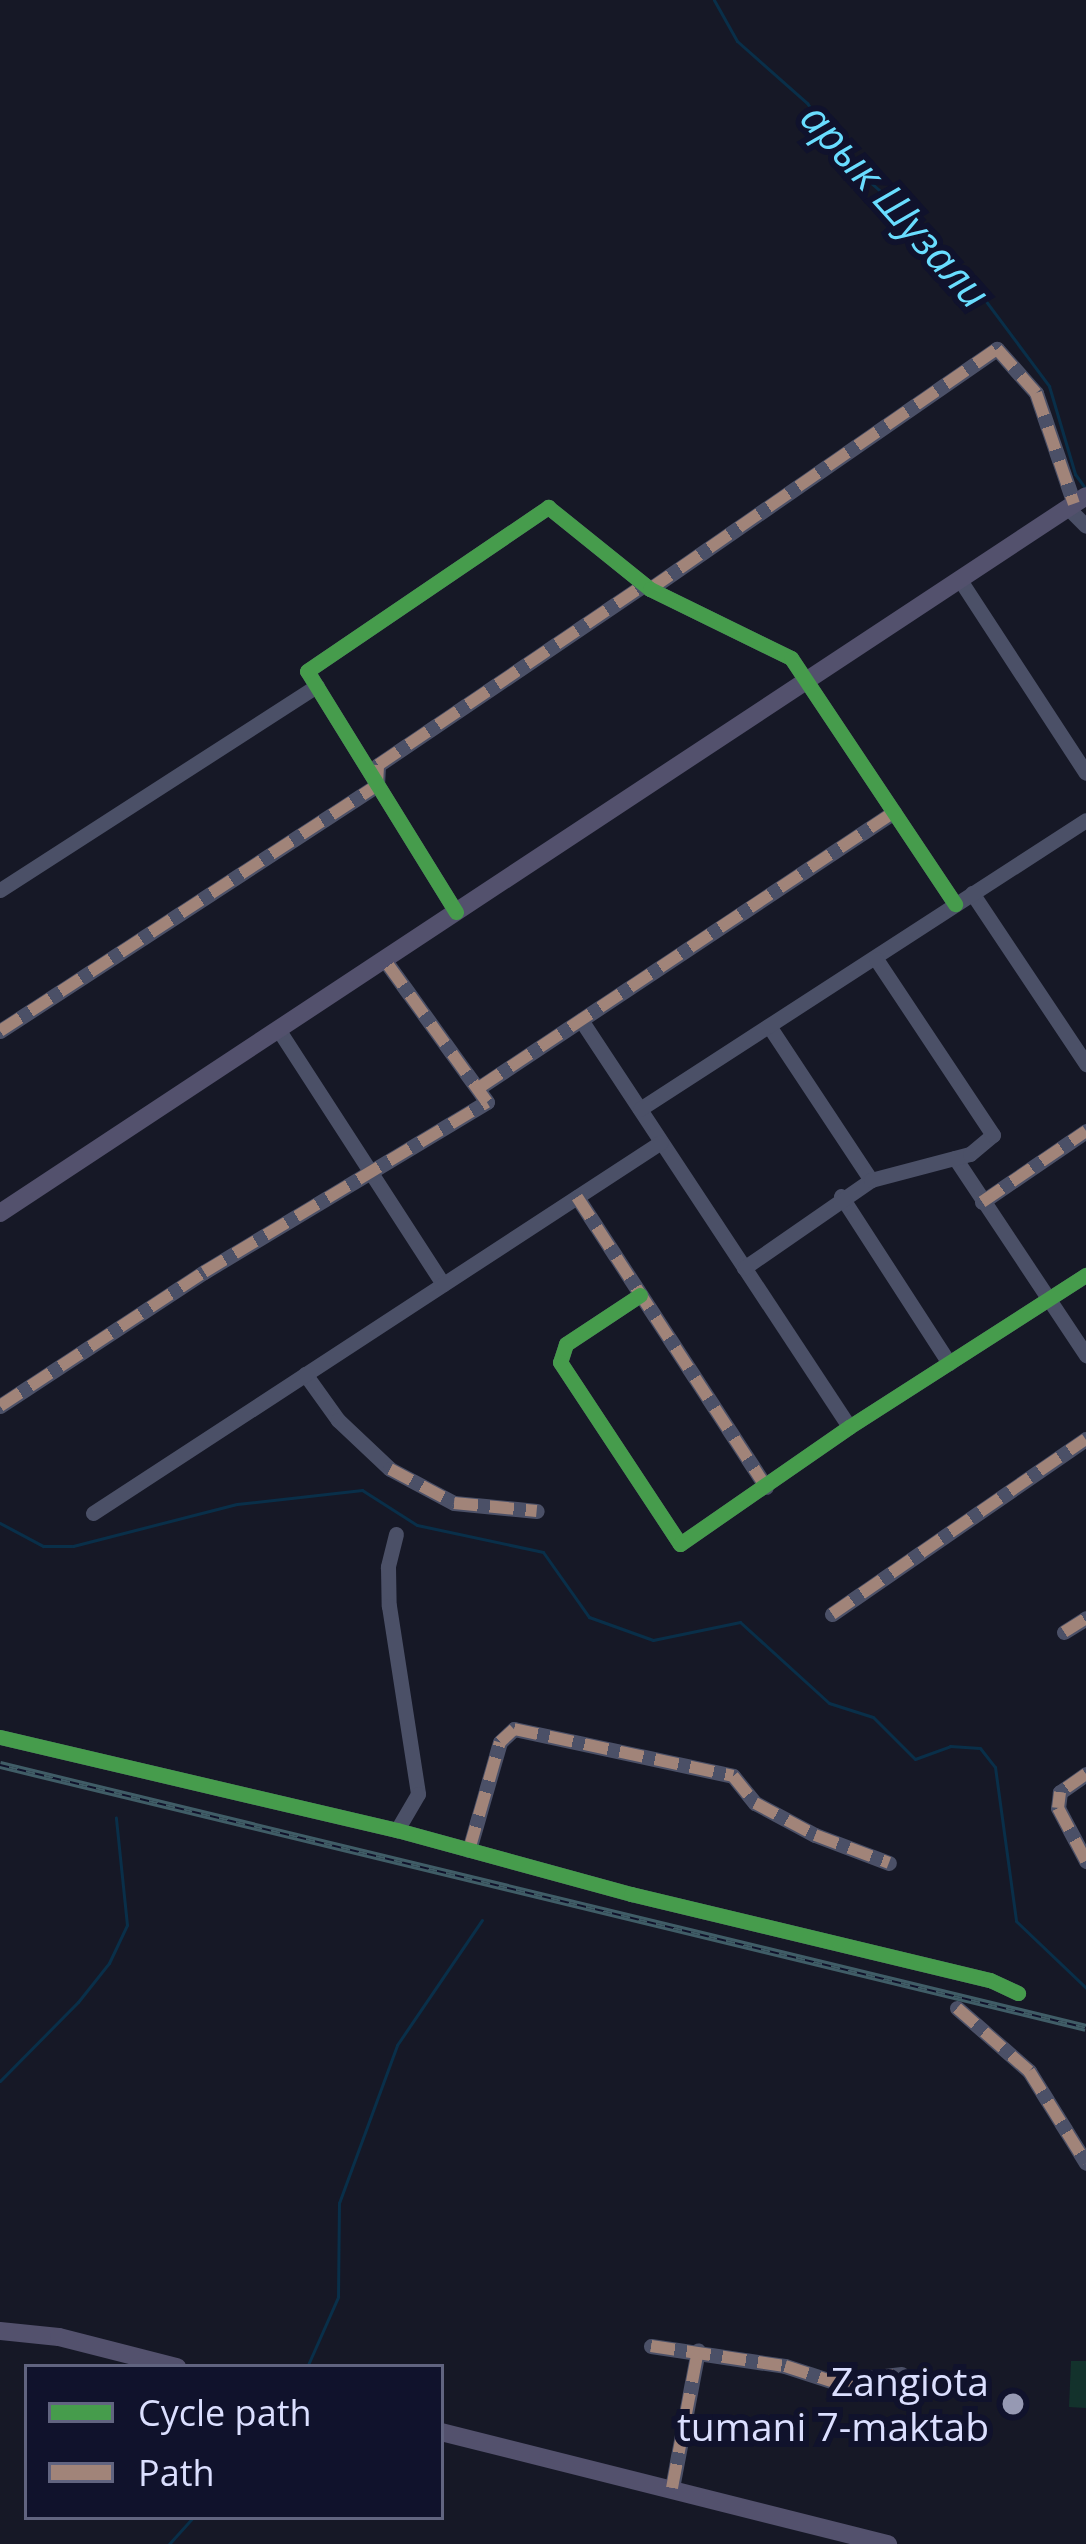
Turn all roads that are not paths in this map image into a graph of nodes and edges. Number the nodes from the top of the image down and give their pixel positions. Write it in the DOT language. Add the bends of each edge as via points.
graph roads {
  1 [pos="1077,502"];
  2 [pos="1086,526"];
  3 [pos="960,580"];
  4 [pos="647,587"];
  5 [pos="808,680"];
  6 [pos="317,686"];
  7 [pos="1086,773"];
  8 [pos="377,785"];
  9 [pos="894,812"];
  10 [pos="1086,820"];
  11 [pos="0,890"];
  12 [pos="971,893"];
  13 [pos="955,904"];
  14 [pos="456,912"];
  15 [pos="384,959"];
  16 [pos="876,959"];
  17 [pos="581,1020"];
  18 [pos="770,1026"];
  19 [pos="278,1029"];
  20 [pos="0,1031"];
  21 [pos="1086,1064"];
  22 [pos="480,1087"];
  23 [pos="640,1109"];
  24 [pos="1086,1131"];
  25 [pos="662,1142"];
  26 [pos="955,1158"];
  27 [pos="373,1173"];
  28 [pos="871,1180"];
  29 [pos="841,1196"];
  30 [pos="577,1197"];
  31 [pos="982,1202"];
  32 [pos="0,1214"];
  33 [pos="744,1268"];
  34 [pos="1086,1275"];
  35 [pos="443,1284"];
  36 [pos="640,1295"];
  37 [pos="1049,1298"];
  38 [pos="1086,1355"];
  39 [pos="949,1363"];
  40 [pos="305,1374"];
  41 [pos="0,1406"];
  42 [pos="849,1427"];
  43 [pos="1086,1439"];
  44 [pos="766,1487"];
  45 [pos="537,1511"];
  46 [pos="93,1513"];
  47 [pos="396,1534"];
  48 [pos="832,1614"];
  49 [pos="1086,1618"];
  50 [pos="1064,1633"];
  51 [pos="0,1737"];
  52 [pos="1086,1774"];
  53 [pos="397,1830"];
  54 [pos="469,1850"];
  55 [pos="1086,1861"];
  56 [pos="889,1863"];
  57 [pos="1018,1993"];
  58 [pos="957,2008"];
  59 [pos="1086,2163"];
  60 [pos="0,2331"];
  61 [pos="651,2346"];
  62 [pos="698,2350"];
  63 [pos="165,2364"];
  64 [pos="902,2374"];
  65 [pos="444,2433"];
  66 [pos="672,2488"];
  67 [pos="888,2544"];
  1 -- 2 [label="street"];
  1 -- 3 [label="main road"];
  1 -- 4 [label="street" via="1036,393 997,349"];
  3 -- 5 [label="main road"];
  3 -- 7 [label="street"];
  4 -- 5 [label="street" via="791,658"];
  4 -- 6 [label="street" via="548,507 308,671"];
  4 -- 8 [label="street" via="377,765"];
  5 -- 9 [label="street"];
  5 -- 14 [label="main road"];
  6 -- 8 [label="street"];
  6 -- 11 [label="street"];
  8 -- 14 [label="street"];
  8 -- 20 [label="street"];
  9 -- 13 [label="street"];
  9 -- 17 [label="street"];
  10 -- 12 [label="street"];
  12 -- 13 [label="street"];
  12 -- 21 [label="street"];
  13 -- 16 [label="street"];
  14 -- 15 [label="main road"];
  15 -- 19 [label="main road"];
  15 -- 22 [label="street"];
  16 -- 18 [label="street"];
  16 -- 26 [label="street" via="993,1135"];
  17 -- 22 [label="street"];
  17 -- 23 [label="street"];
  18 -- 23 [label="street"];
  18 -- 28 [label="street"];
  19 -- 27 [label="street"];
  19 -- 32 [label="main road"];
  22 -- 27 [label="street" via="488,1102"];
  23 -- 25 [label="street"];
  24 -- 31 [label="street"];
  25 -- 30 [label="street"];
  25 -- 33 [label="street"];
  26 -- 28 [label="street"];
  26 -- 31 [label="street"];
  27 -- 35 [label="street"];
  27 -- 41 [label="street"];
  28 -- 29 [label="street"];
  29 -- 33 [label="street"];
  29 -- 39 [label="street"];
  30 -- 35 [label="street"];
  30 -- 36 [label="street"];
  31 -- 37 [label="street"];
  33 -- 42 [label="street"];
  34 -- 37 [label="street"];
  35 -- 40 [label="street"];
  36 -- 44 [label="street"];
  36 -- 44 [label="street" via="566,1344 560,1362 641,1489 680,1544"];
  37 -- 38 [label="street"];
  37 -- 39 [label="street"];
  39 -- 42 [label="street"];
  40 -- 45 [label="street" via="338,1420 390,1469 454,1503"];
  40 -- 46 [label="street"];
  42 -- 44 [label="street"];
  43 -- 48 [label="street"];
  47 -- 53 [label="street" via="389,1606 418,1789"];
  49 -- 50 [label="street"];
  51 -- 53 [label="street"];
  52 -- 55 [label="street" via="1060,1792 1058,1808"];
  53 -- 54 [label="street"];
  54 -- 56 [label="street" via="500,1742 514,1729 733,1776 755,1803"];
  54 -- 57 [label="street"];
  58 -- 59 [label="street" via="1029,2071"];
  60 -- 63 [label="main road"];
  61 -- 62 [label="street"];
  62 -- 64 [label="street" via="834,2382"];
  62 -- 66 [label="street"];
  65 -- 66 [label="main road"];
  66 -- 67 [label="main road"];
}
